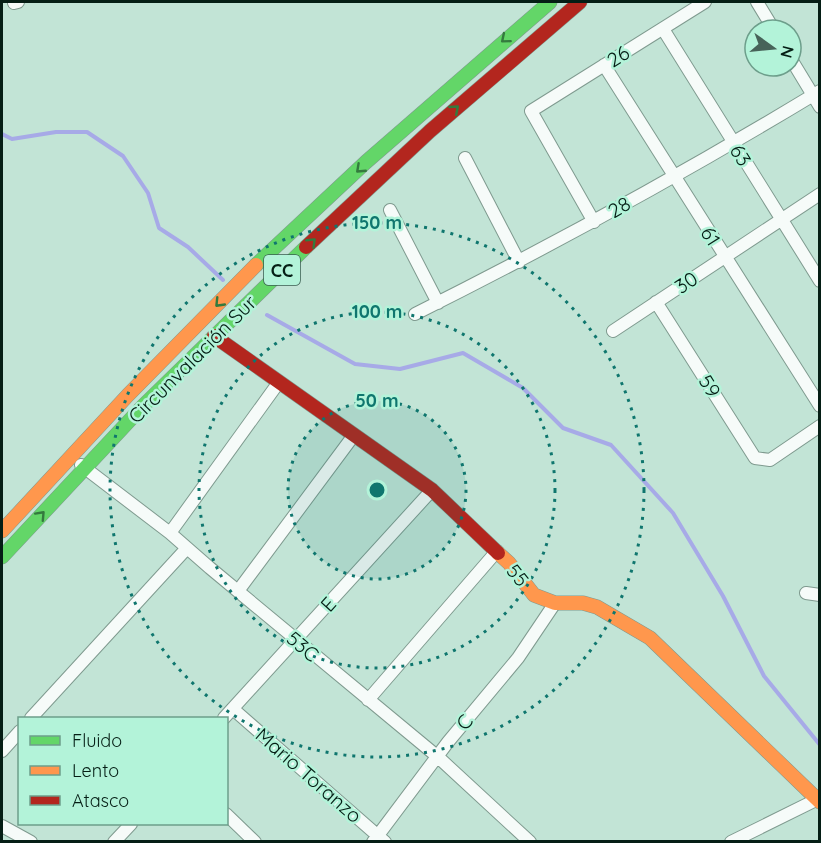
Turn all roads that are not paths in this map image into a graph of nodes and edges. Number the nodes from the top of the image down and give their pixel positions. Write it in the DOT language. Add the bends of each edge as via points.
graph roads {
  1 [pos="550,2"];
  2 [pos="580,2"];
  3 [pos="705,2"];
  4 [pos="757,2"];
  5 [pos="767,18"];
  6 [pos="663,29"];
  7 [pos="604,65"];
  8 [pos="803,75"];
  9 [pos="816,93"];
  10 [pos="819,107"];
  11 [pos="732,141"];
  12 [pos="465,158"];
  13 [pos="672,175"];
  14 [pos="819,194"];
  15 [pos="390,210"];
  16 [pos="781,218"];
  17 [pos="594,222"];
  18 [pos="724,257"];
  19 [pos="519,262"];
  20 [pos="819,281"];
  21 [pos="656,302"];
  22 [pos="438,303"];
  23 [pos="415,314"];
  24 [pos="613,331"];
  25 [pos="214,336"];
  26 [pos="279,382"];
  27 [pos="819,406"];
  28 [pos="819,426"];
  29 [pos="354,435"];
  30 [pos="71,457"];
  31 [pos="84,468"];
  32 [pos="432,490"];
  33 [pos="2,531"];
  34 [pos="170,533"];
  35 [pos="187,548"];
  36 [pos="497,551"];
  37 [pos="2,557"];
  38 [pos="238,591"];
  39 [pos="806,593"];
  40 [pos="819,595"];
  41 [pos="555,603"];
  42 [pos="297,640"];
  43 [pos="368,700"];
  44 [pos="233,709"];
  45 [pos="32,717"];
  46 [pos="225,717"];
  47 [pos="18,733"];
  48 [pos="2,751"];
  49 [pos="438,757"];
  50 [pos="819,800"];
  51 [pos="228,816"];
  52 [pos="129,825"];
  53 [pos="2,826"];
  54 [pos="750,837"];
  55 [pos="379,839"];
  56 [pos="32,842"];
  57 [pos="114,842"];
  58 [pos="255,842"];
  59 [pos="530,842"];
  60 [pos="731,842"];
  1 -- 30 [label="main road, Circunvalación Sur / CC, one-way" via="442,93 259,262"];
  25 -- 2 [label="main road, Circunvalación Sur / CC, one-way" via="430,131"];
  3 -- 6 [label="street, 26"];
  4 -- 5 [label="street"];
  6 -- 7 [label="street, 26"];
  6 -- 11 [label="street, 63"];
  7 -- 13 [label="street, 61"];
  7 -- 17 [label="street, 26" via="531,111"];
  8 -- 9 [label="street"];
  9 -- 10 [label="street"];
  9 -- 11 [label="street, 28"];
  11 -- 13 [label="street, 28"];
  11 -- 16 [label="street, 63"];
  12 -- 19 [label="street"];
  13 -- 17 [label="street, 28"];
  13 -- 18 [label="street, 61"];
  14 -- 16 [label="street, 30"];
  15 -- 22 [label="street"];
  16 -- 18 [label="street, 30"];
  16 -- 20 [label="street, 63"];
  17 -- 19 [label="street, 28"];
  18 -- 21 [label="street, 30"];
  18 -- 27 [label="street, 61"];
  19 -- 22 [label="street, 28"];
  21 -- 24 [label="street, 30"];
  21 -- 28 [label="street, 59" via="755,458 770,460"];
  22 -- 23 [label="street, 28"];
  25 -- 26 [label="main road, 55"];
  25 -- 31 [label="main road, Circunvalación Sur / CC"];
  26 -- 29 [label="main road, 55"];
  26 -- 34 [label="street"];
  29 -- 32 [label="main road, 55"];
  29 -- 38 [label="street"];
  30 -- 31 [label="street, 53C"];
  30 -- 33 [label="main road, Circunvalación Sur / CC"];
  31 -- 34 [label="street, 53C"];
  37 -- 31 [label="main road, Circunvalación Sur / CC, one-way"];
  32 -- 36 [label="main road, 55"];
  32 -- 42 [label="street, E"];
  34 -- 35 [label="street, 53C"];
  35 -- 38 [label="street, 53C"];
  35 -- 45 [label="street"];
  36 -- 41 [label="main road, 55" via="534,595"];
  36 -- 43 [label="street"];
  38 -- 42 [label="street, 53C"];
  39 -- 40 [label="street"];
  41 -- 49 [label="street, C" via="518,658"];
  41 -- 50 [label="main road, 55" via="597,607 650,638"];
  42 -- 43 [label="street, 53C"];
  42 -- 44 [label="street, E"];
  43 -- 49 [label="street, 53C"];
  44 -- 46 [label="street, E"];
  44 -- 55 [label="street, Mario Toranzo"];
  47 -- 48 [label="street"];
  49 -- 55 [label="street, C"];
  49 -- 59 [label="street, 53C"];
  50 -- 54 [label="street"];
  51 -- 58 [label="street"];
  52 -- 57 [label="street"];
  53 -- 56 [label="street"];
  54 -- 60 [label="street"];
}
